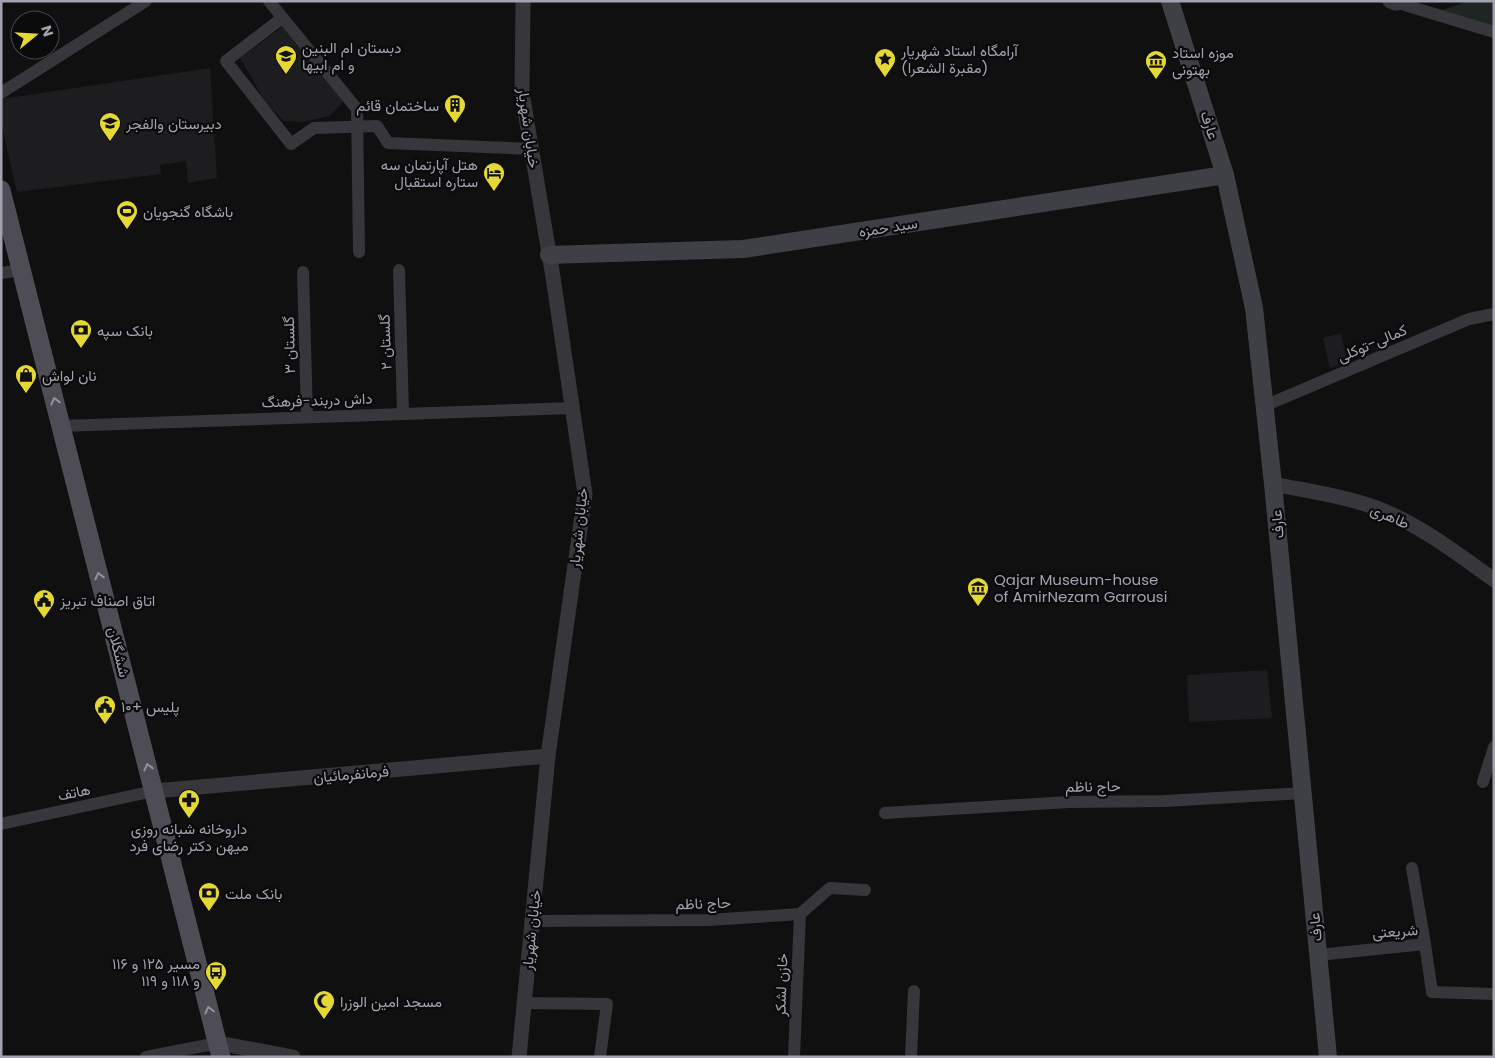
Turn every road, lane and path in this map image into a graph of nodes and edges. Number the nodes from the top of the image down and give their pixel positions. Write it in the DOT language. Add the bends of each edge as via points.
graph roads {
  1 [pos="146,1"];
  2 [pos="269,1"];
  3 [pos="523,1"];
  4 [pos="1170,1"];
  5 [pos="1398,2"];
  6 [pos="282,18"];
  7 [pos="1494,32"];
  8 [pos="1,93"];
  9 [pos="357,127"];
  10 [pos="531,149"];
  11 [pos="1226,175"];
  12 [pos="1,190"];
  13 [pos="359,252"];
  14 [pos="549,255"];
  15 [pos="22,270"];
  16 [pos="400,270"];
  17 [pos="303,272"];
  18 [pos="1,273"];
  19 [pos="1494,314"];
  20 [pos="1264,406"];
  21 [pos="574,408"];
  22 [pos="404,413"];
  23 [pos="307,416"];
  24 [pos="61,426"];
  25 [pos="1273,484"];
  26 [pos="1494,580"];
  27 [pos="1494,747"];
  28 [pos="548,756"];
  29 [pos="1482,782"];
  30 [pos="154,791"];
  31 [pos="1303,794"];
  32 [pos="885,813"];
  33 [pos="1,824"];
  34 [pos="1412,868"];
  35 [pos="865,890"];
  36 [pos="800,914"];
  37 [pos="532,921"];
  38 [pos="1425,944"];
  39 [pos="1318,954"];
  40 [pos="914,991"];
  41 [pos="1494,994"];
  42 [pos="524,1003"];
  43 [pos="219,1050"];
  44 [pos="146,1057"];
  45 [pos="293,1057"];
  46 [pos="518,1057"];
  47 [pos="600,1057"];
  48 [pos="794,1057"];
  49 [pos="911,1057"];
  50 [pos="1328,1057"];
  1 -- 8 [label="street"];
  2 -- 6 [label="street"];
  3 -- 10 [label="street, خیابان شهریار" via="522,93"];
  4 -- 11 [label="main road, عارف"];
  5 -- 7 [label="street"];
  6 -- 9 [label="street" via="357,110"];
  6 -- 9 [label="street" via="226,61 291,144 314,128"];
  9 -- 10 [label="street" via="377,126 388,143"];
  9 -- 13 [label="street"];
  10 -- 14 [label="street, خیابان شهریار"];
  11 -- 14 [label="main road, سید حمزه" via="743,249"];
  11 -- 20 [label="main road, عارف" via="1254,308"];
  12 -- 15 [label="main road, ششگلان"];
  14 -- 21 [label="street, خیابان شهریار"];
  15 -- 18 [label="street"];
  24 -- 15 [label="main road, ششگلان, one-way"];
  16 -- 22 [label="street, گلستان ۲"];
  17 -- 23 [label="street, گلستان ۳"];
  19 -- 20 [label="street, کمالی-توکلی" via="1469,319"];
  20 -- 25 [label="main road, عارف"];
  21 -- 22 [label="street, داش دربند-فرهنگ"];
  21 -- 28 [label="street, خیابان شهریار" via="585,494"];
  22 -- 23 [label="street, داش دربند-فرهنگ"];
  23 -- 24 [label="street, داش دربند-فرهنگ"];
  30 -- 24 [label="main road, ششگلان, one-way"];
  25 -- 26 [label="street, طاهری" via="1377,508 1419,528"];
  25 -- 31 [label="main road, عارف"];
  27 -- 29 [label="street"];
  28 -- 30 [label="street, فرمانفرمائیان"];
  28 -- 37 [label="street, خیابان شهریار"];
  30 -- 33 [label="street, هاتف"];
  43 -- 30 [label="main road, ششگلان, one-way"];
  31 -- 32 [label="street, حاج ناظم" via="1069,802"];
  31 -- 39 [label="main road, عارف"];
  34 -- 38 [label="street"];
  35 -- 36 [label="street" via="830,888"];
  36 -- 37 [label="street, حاج ناظم" via="709,920"];
  36 -- 48 [label="street, خازن لشکر"];
  37 -- 42 [label="street, خیابان شهریار"];
  38 -- 39 [label="street, شریعتی"];
  38 -- 41 [label="street, شریعتی" via="1432,992"];
  39 -- 50 [label="main road, عارف"];
  40 -- 49 [label="street"];
  42 -- 46 [label="street, خیابان شهریار"];
  42 -- 47 [label="street" via="607,1004"];
  43 -- 44 [label="street"];
  43 -- 45 [label="street"];
}
